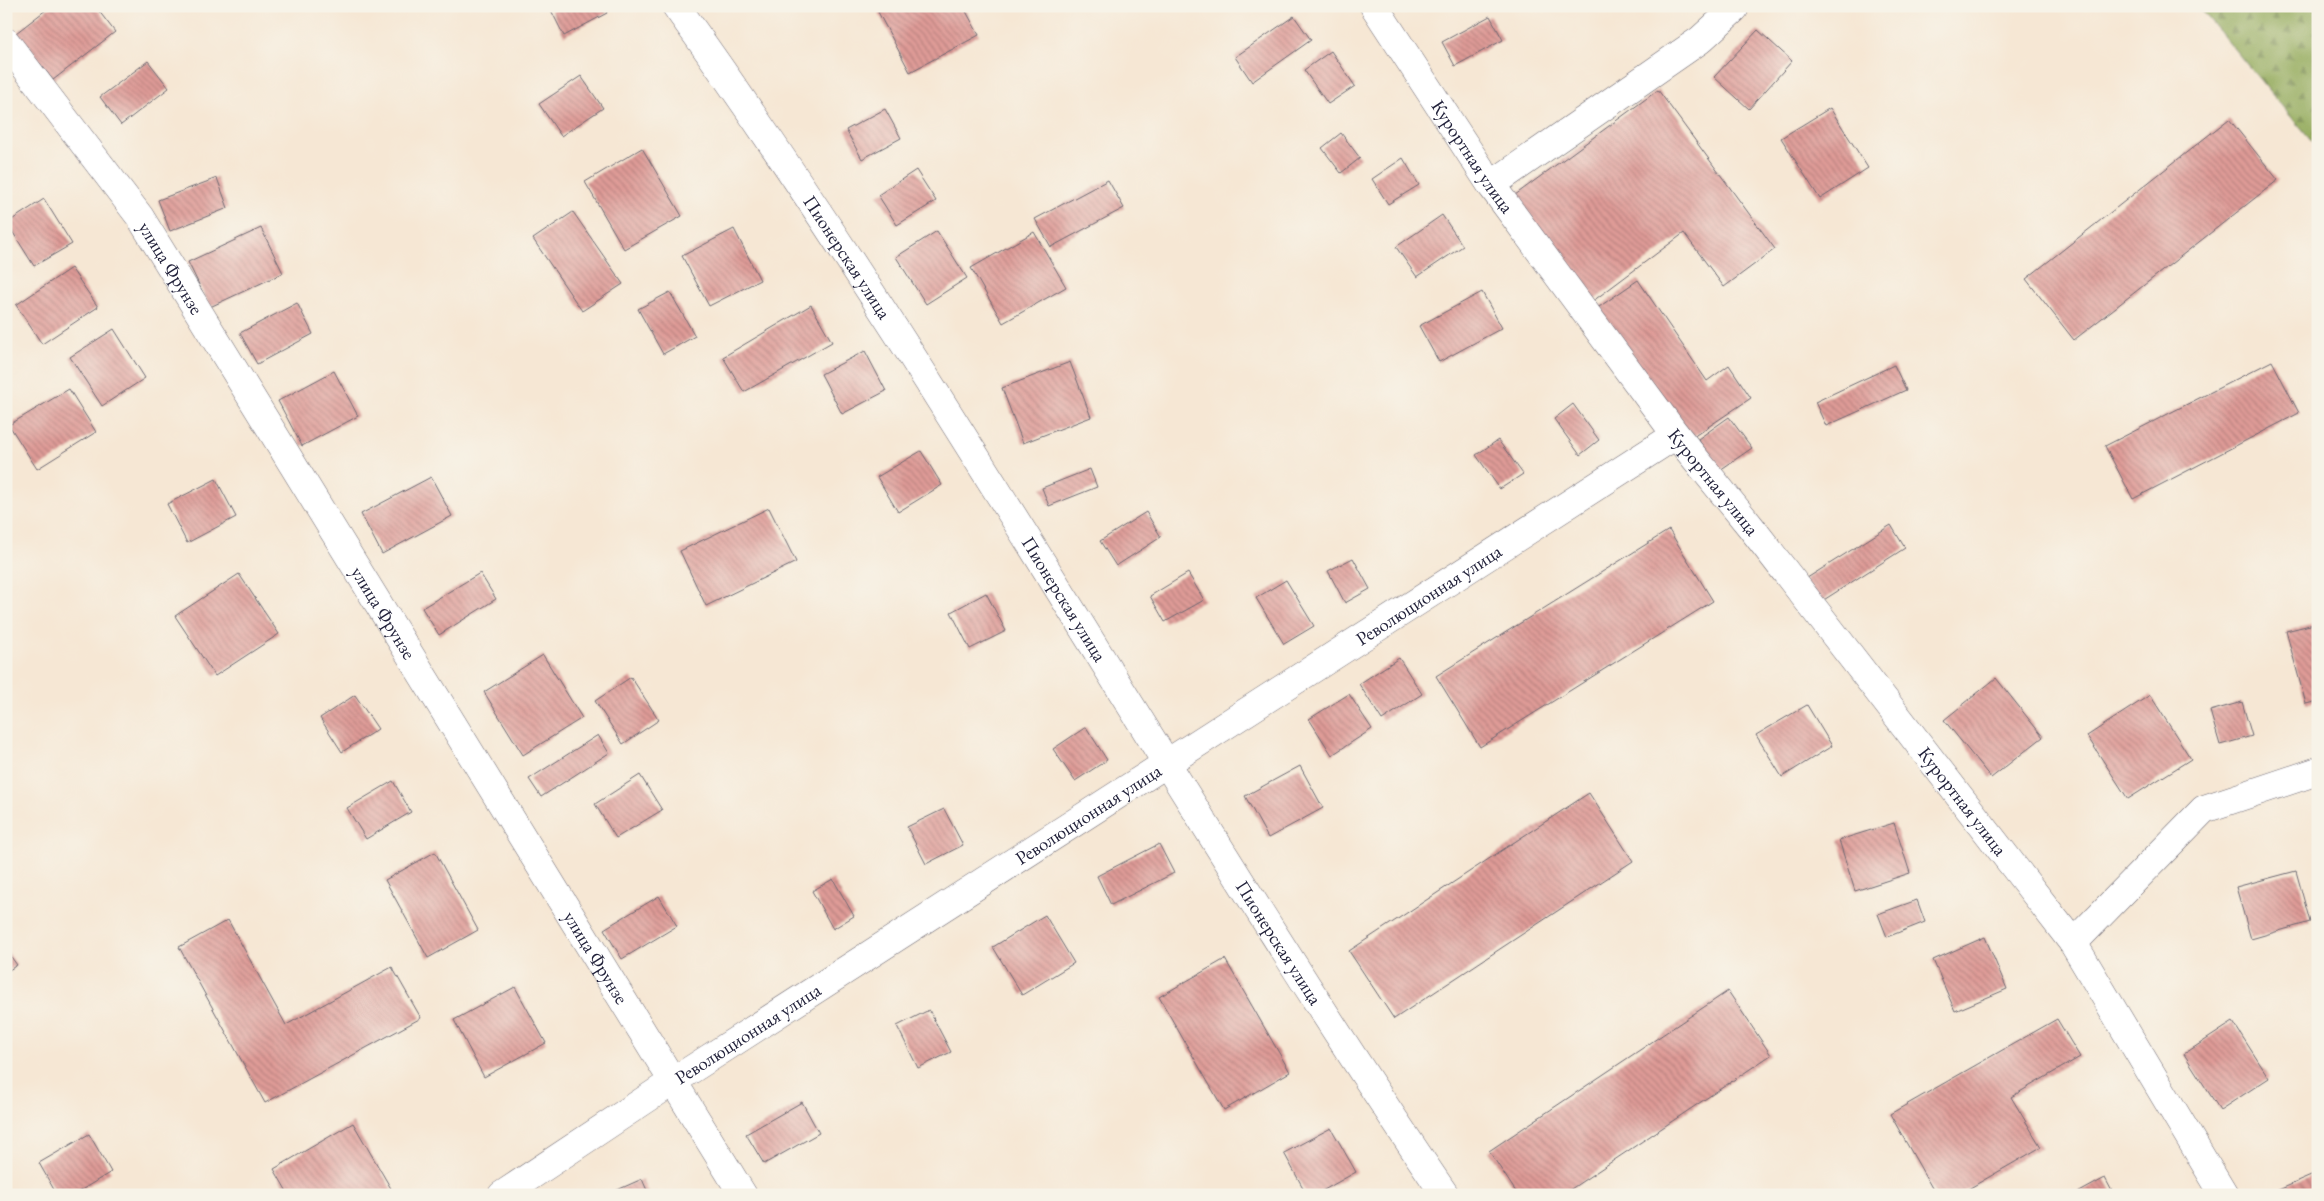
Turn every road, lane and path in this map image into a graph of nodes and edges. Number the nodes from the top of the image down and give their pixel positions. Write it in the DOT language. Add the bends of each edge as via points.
graph roads {
  1 [pos="676,6"];
  2 [pos="1374,6"];
  3 [pos="1733,6"];
  4 [pos="6,42"];
  5 [pos="1491,185"];
  6 [pos="1676,435"];
  7 [pos="1168,764"];
  8 [pos="2318,771"];
  9 [pos="2073,943"];
  10 [pos="672,1082"];
  11 [pos="502,1195"];
  12 [pos="742,1195"];
  13 [pos="1445,1195"];
  14 [pos="2224,1195"];
  1 -- 7 [label="street, Пионерская улица" via="725,74 951,415"];
  2 -- 5 [label="street, Курортная улица"];
  3 -- 5 [label="street" via="1734,9 1700,40"];
  4 -- 10 [label="street, улица Фрунзе" via="140,217"];
  5 -- 6 [label="street, Курортная улица"];
  6 -- 7 [label="street, Революционная улица"];
  6 -- 9 [label="street, Курортная улица"];
  7 -- 10 [label="street, Революционная улица"];
  7 -- 13 [label="street, Пионерская улица" via="1374,1091"];
  8 -- 9 [label="street" via="2204,809"];
  9 -- 14 [label="street, Курортная улица"];
  10 -- 11 [label="street, Революционная улица"];
  10 -- 12 [label="street, улица Фрунзе"];
}
